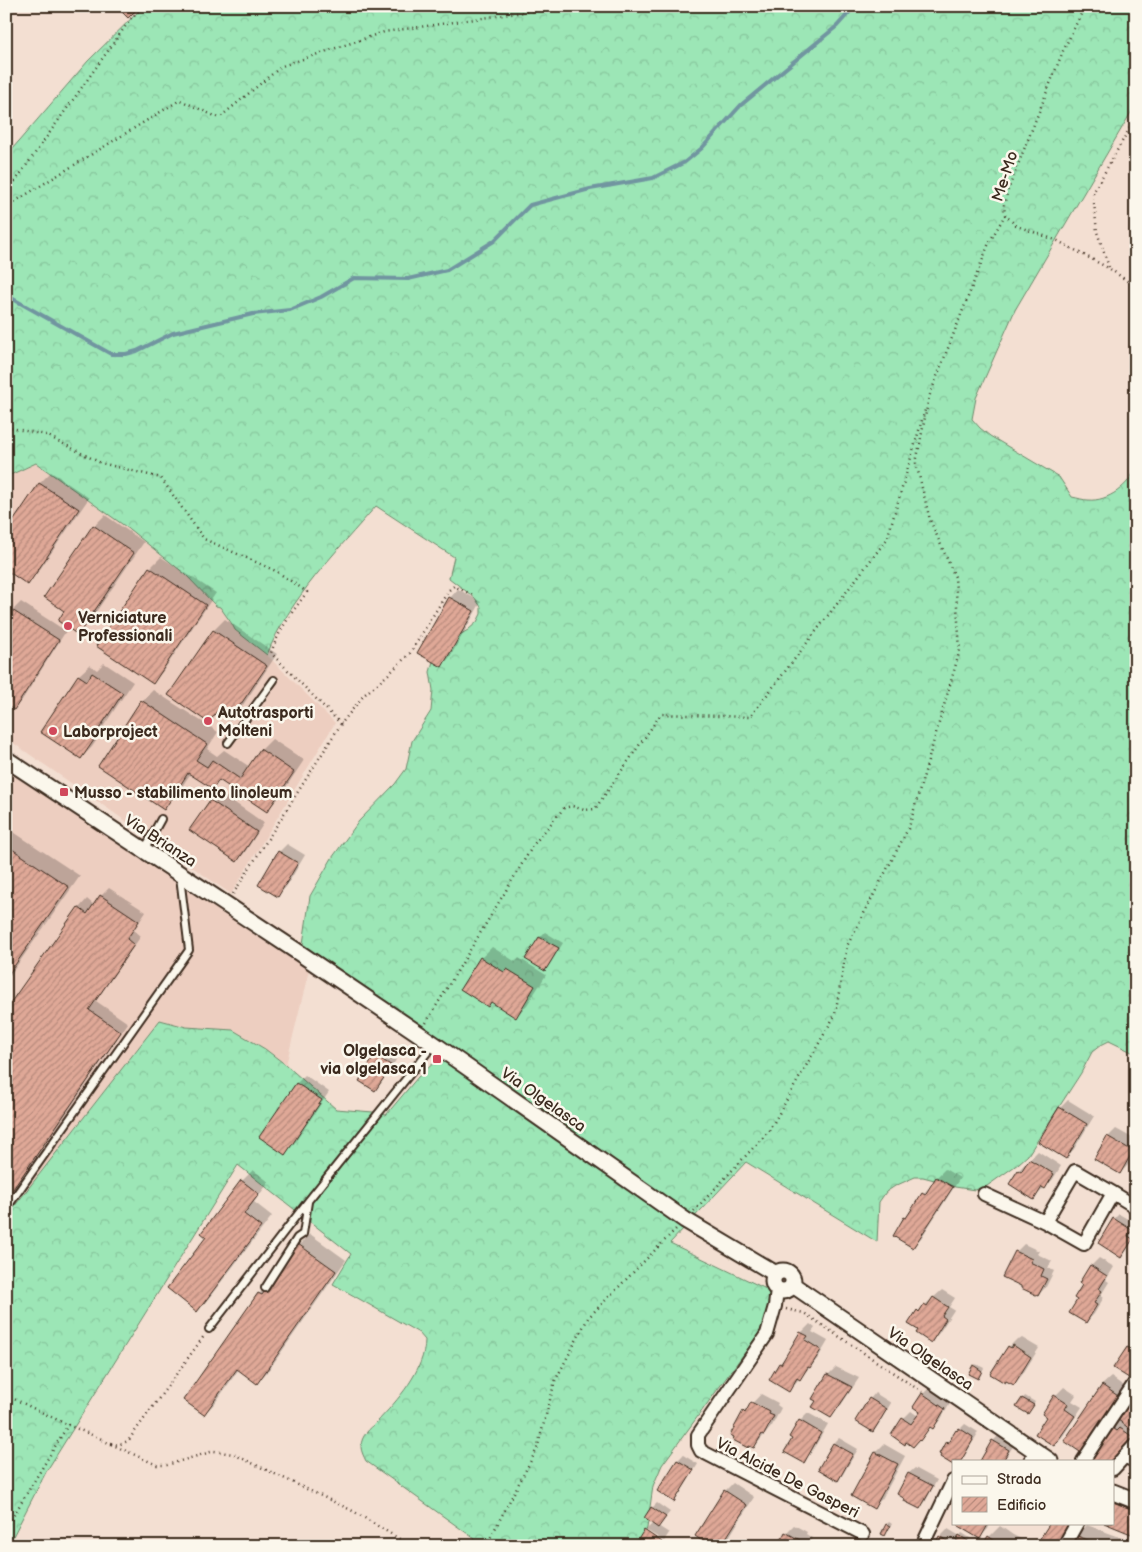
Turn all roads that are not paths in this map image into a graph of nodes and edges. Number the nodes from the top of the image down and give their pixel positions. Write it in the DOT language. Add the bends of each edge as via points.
graph roads {
  1 [pos="274,680"];
  2 [pos="228,743"];
  3 [pos="6,759"];
  4 [pos="161,819"];
  5 [pos="144,850"];
  6 [pos="179,873"];
  7 [pos="296,950"];
  8 [pos="434,1044"];
  9 [pos="1113,1192"];
  10 [pos="984,1194"];
  11 [pos="308,1201"];
  12 [pos="1136,1207"];
  13 [pos="6,1209"];
  14 [pos="1045,1222"];
  15 [pos="776,1274"];
  16 [pos="793,1285"];
  17 [pos="264,1288"];
  18 [pos="777,1290"];
  19 [pos="209,1329"];
  20 [pos="1136,1382"];
  21 [pos="1136,1444"];
  22 [pos="1033,1456"];
  23 [pos="1123,1459"];
  24 [pos="1047,1460"];
  25 [pos="1084,1460"];
  26 [pos="1136,1465"];
  27 [pos="1114,1469"];
  28 [pos="952,1483"];
  29 [pos="1114,1492"];
  30 [pos="1136,1501"];
  31 [pos="1076,1524"];
  32 [pos="863,1534"];
  33 [pos="922,1546"];
  34 [pos="1064,1546"];
  1 -- 2 [label="lane"];
  3 -- 5 [label="street, Via Brianza"];
  4 -- 5 [label="lane"];
  5 -- 6 [label="street, Via Brianza"];
  6 -- 7 [label="street, Via Brianza"];
  6 -- 13 [label="lane" via="189,950"];
  7 -- 8 [label="street, Via Olgelasca"];
  8 -- 11 [label="lane"];
  8 -- 15 [label="street, Via Olgelasca" via="685,1220"];
  9 -- 12 [label="street"];
  9 -- 14 [label="street" via="1076,1172"];
  9 -- 14 [label="street" via="1084,1244"];
  10 -- 14 [label="street"];
  11 -- 17 [label="lane" via="303,1234 297,1238"];
  11 -- 19 [label="lane"];
  15 -- 16 [label="street, Via Olgelasca" via="784,1270 790,1273"];
  15 -- 18 [label="street" via="773,1284"];
  16 -- 18 [label="street" via="785,1292"];
  16 -- 22 [label="street, Via Olgelasca"];
  18 -- 32 [label="street, Via Alcide De Gasperi" via="767,1334 702,1428 698,1445 701,1451"];
  20 -- 25 [label="street"];
  21 -- 23 [label="street"];
  22 -- 24 [label="street, Via Olgelasca"];
  23 -- 26 [label="lane"];
  23 -- 27 [label="street"];
  28 -- 33 [label="street"];
  29 -- 30 [label="street"];
  31 -- 34 [label="street"];
}
